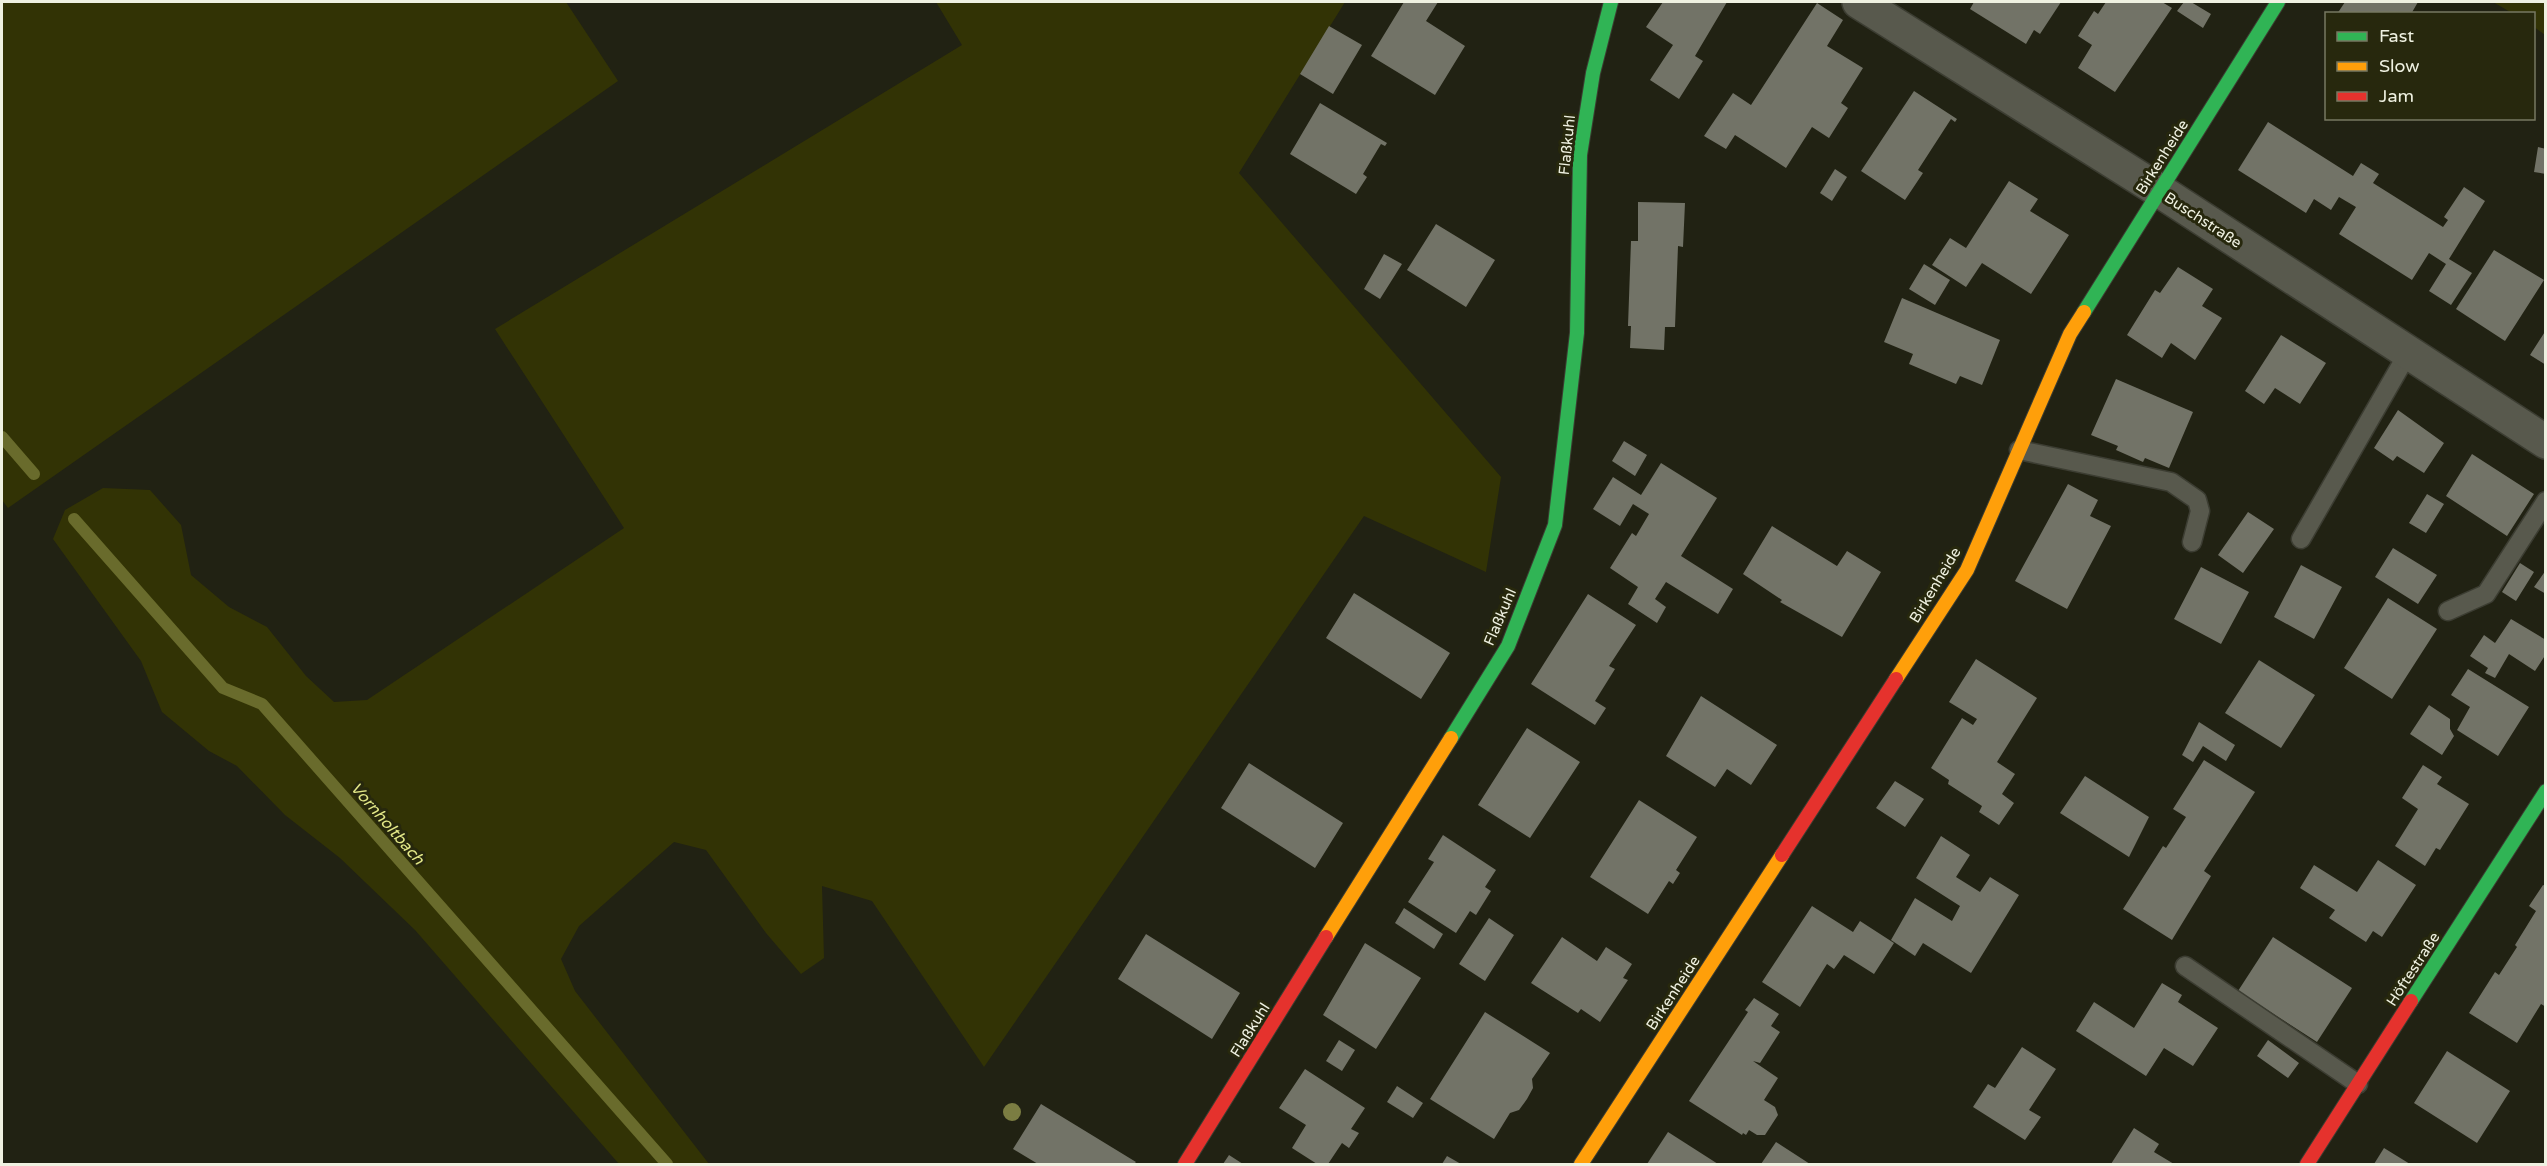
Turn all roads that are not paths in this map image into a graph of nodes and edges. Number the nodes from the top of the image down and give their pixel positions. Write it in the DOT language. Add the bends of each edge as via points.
graph roads {
  1 [pos="1611,2"];
  2 [pos="1859,2"];
  3 [pos="2278,2"];
  4 [pos="2160,191"];
  5 [pos="2408,353"];
  6 [pos="2546,442"];
  7 [pos="2019,450"];
  8 [pos="2546,501"];
  9 [pos="2301,539"];
  10 [pos="2192,542"];
  11 [pos="2448,611"];
  12 [pos="2546,791"];
  13 [pos="2184,966"];
  14 [pos="2358,1084"];
  15 [pos="1185,1164"];
  16 [pos="1581,1164"];
  17 [pos="2307,1164"];
  1 -- 15 [label="street, Flaßkuhl" via="1593,72 1580,155 1577,333 1555,525 1508,646"];
  2 -- 4 [label="street, Buschstraße"];
  3 -- 4 [label="street, Birkenheide"];
  4 -- 5 [label="street, Buschstraße"];
  4 -- 7 [label="street, Birkenheide" via="2070,334"];
  5 -- 6 [label="street, Buschstraße"];
  5 -- 9 [label="lane"];
  7 -- 10 [label="lane" via="2170,482 2197,500 2200,511"];
  7 -- 16 [label="street, Birkenheide" via="1967,570"];
  8 -- 11 [label="lane" via="2486,594"];
  12 -- 14 [label="street, Höftestraße"];
  13 -- 14 [label="lane"];
  14 -- 17 [label="street, Höftestraße"];
}
